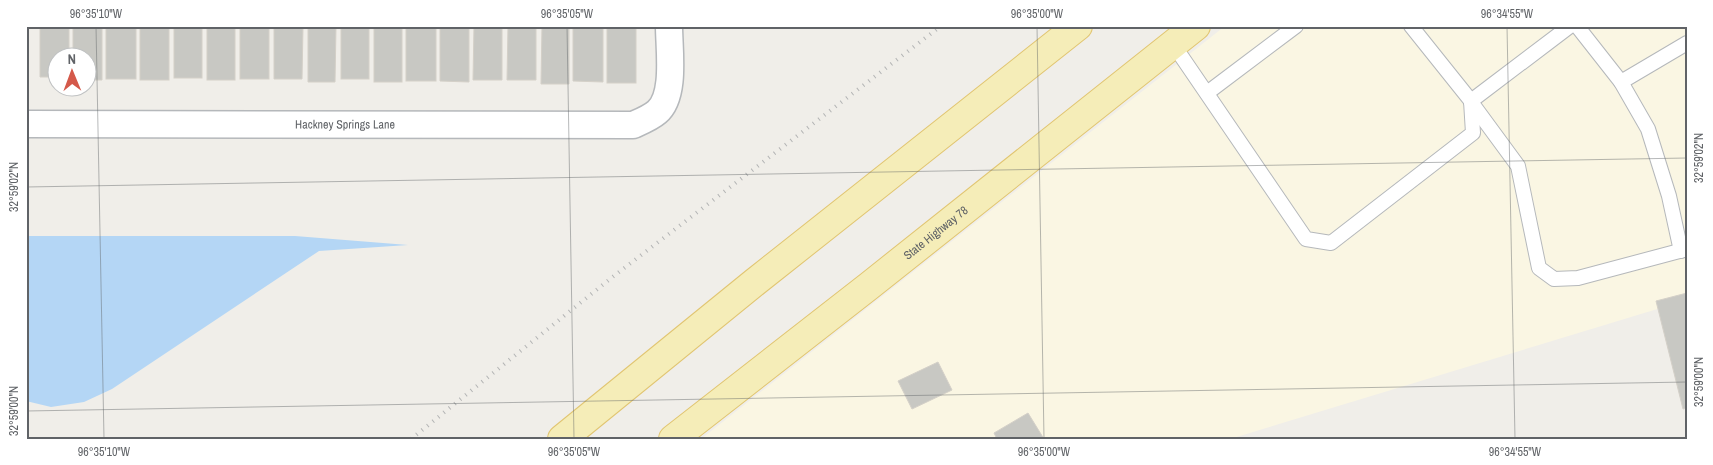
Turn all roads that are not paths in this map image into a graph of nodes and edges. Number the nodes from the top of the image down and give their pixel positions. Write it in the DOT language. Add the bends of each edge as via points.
graph roads {
  1 [pos="669,26"];
  2 [pos="1078,26"];
  3 [pos="1196,26"];
  4 [pos="1296,26"];
  5 [pos="1411,26"];
  6 [pos="1570,26"];
  7 [pos="1577,26"];
  8 [pos="1687,43"];
  9 [pos="1173,44"];
  10 [pos="1621,82"];
  11 [pos="1207,93"];
  12 [pos="1471,101"];
  13 [pos="26,124"];
  14 [pos="1684,250"];
  15 [pos="562,439"];
  16 [pos="673,439"];
  1 -- 13 [label="street, Hackney Springs Lane" via="670,87 666,100 659,111 633,124"];
  2 -- 15 [label="main road"];
  3 -- 9 [label="main road, State Highway 78"];
  4 -- 11 [label="lane"];
  5 -- 12 [label="lane"];
  6 -- 12 [label="lane"];
  7 -- 10 [label="lane"];
  8 -- 10 [label="lane"];
  9 -- 11 [label="lane"];
  9 -- 16 [label="main road, State Highway 78"];
  10 -- 14 [label="lane" via="1648,128"];
  11 -- 12 [label="lane" via="1306,239 1331,243 1473,133"];
  12 -- 14 [label="lane" via="1518,166 1539,268 1554,279 1578,278"];
}
